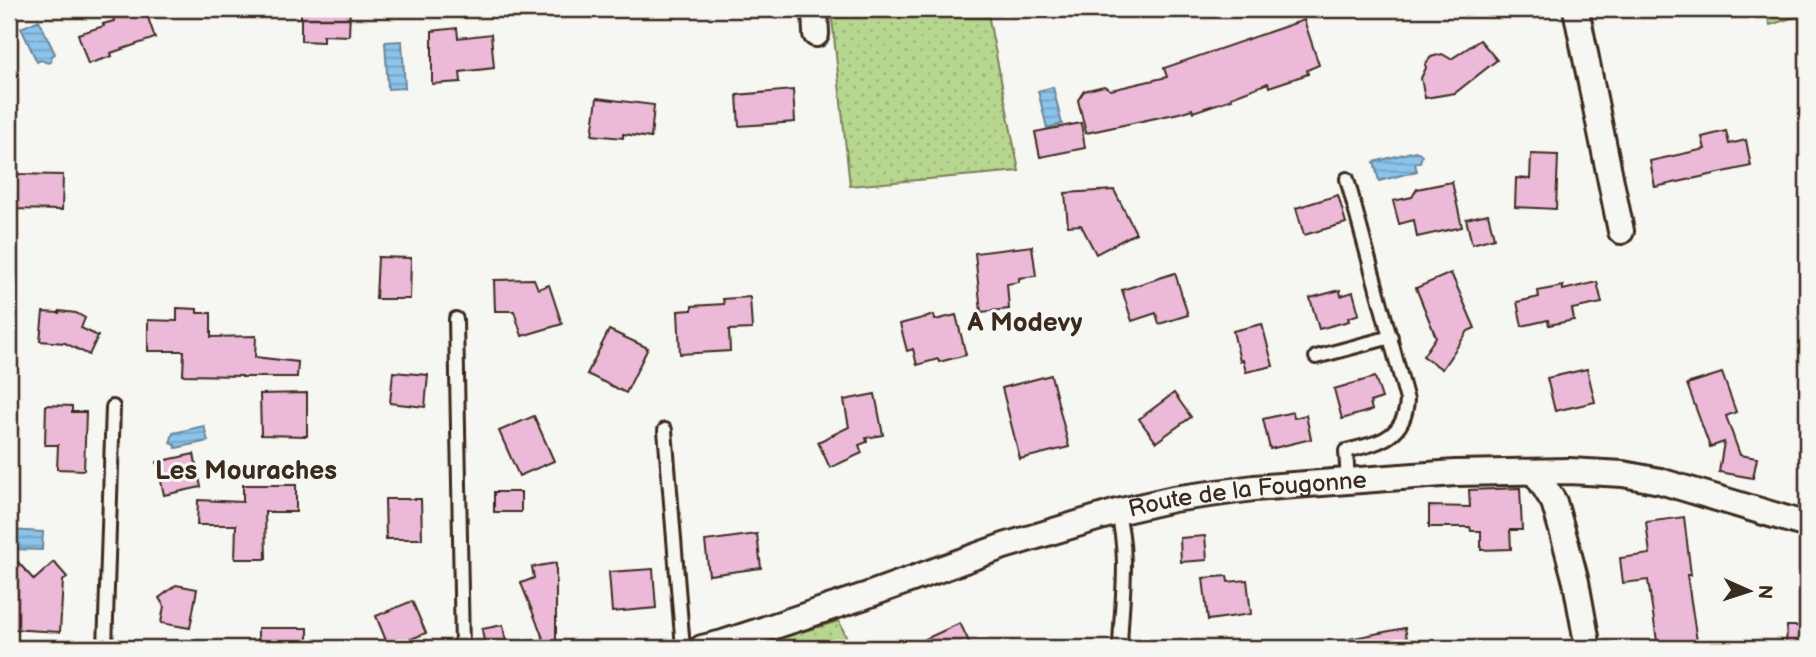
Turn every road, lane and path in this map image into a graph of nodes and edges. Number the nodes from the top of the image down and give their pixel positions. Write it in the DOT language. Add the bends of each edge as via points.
graph roads {
  1 [pos="815,9"];
  2 [pos="1576,9"];
  3 [pos="816,34"];
  4 [pos="1347,178"];
  5 [pos="1620,231"];
  6 [pos="456,319"];
  7 [pos="1391,337"];
  8 [pos="1316,357"];
  9 [pos="113,407"];
  10 [pos="665,430"];
  11 [pos="1535,472"];
  12 [pos="1348,481"];
  13 [pos="1117,512"];
  14 [pos="1807,525"];
  15 [pos="105,648"];
  16 [pos="462,648"];
  17 [pos="683,648"];
  18 [pos="702,648"];
  19 [pos="1120,648"];
  20 [pos="1588,648"];
  1 -- 3 [label="street"];
  2 -- 5 [label="street"];
  4 -- 7 [label="lane"];
  6 -- 16 [label="lane"];
  7 -- 8 [label="lane"];
  7 -- 12 [label="lane" via="1406,408 1387,439 1346,451"];
  9 -- 15 [label="lane"];
  10 -- 17 [label="lane"];
  11 -- 12 [label="street, Route de la Fougonne"];
  11 -- 14 [label="street, Route de la Fougonne" via="1623,474 1660,481"];
  11 -- 20 [label="street" via="1554,502"];
  12 -- 13 [label="street, Route de la Fougonne" via="1254,488"];
  13 -- 18 [label="street, Route de la Fougonne"];
  13 -- 19 [label="lane" via="1125,549"];
}
